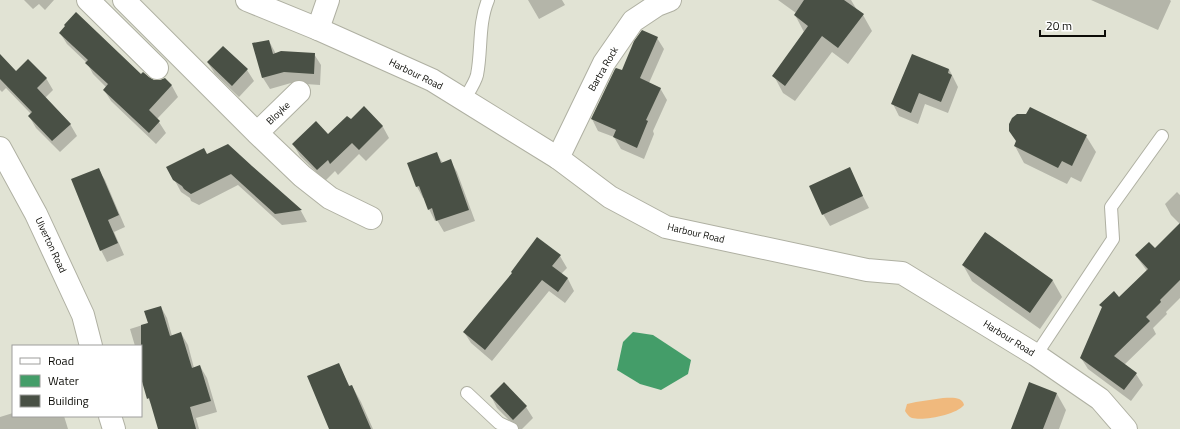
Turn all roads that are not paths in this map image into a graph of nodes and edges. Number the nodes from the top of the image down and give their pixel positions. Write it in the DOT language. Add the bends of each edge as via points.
graph roads {
  1 [pos="88,0"];
  2 [pos="124,0"];
  3 [pos="246,0"];
  4 [pos="328,0"];
  5 [pos="488,0"];
  6 [pos="670,0"];
  7 [pos="318,29"];
  8 [pos="157,68"];
  9 [pos="299,92"];
  10 [pos="464,100"];
  11 [pos="257,133"];
  12 [pos="1162,136"];
  13 [pos="0,148"];
  14 [pos="558,158"];
  15 [pos="370,218"];
  16 [pos="91,345"];
  17 [pos="1036,355"];
  18 [pos="467,393"];
  19 [pos="110,417"];
  20 [pos="114,429"];
  21 [pos="512,429"];
  22 [pos="1126,429"];
  1 -- 8 [label="street"];
  2 -- 11 [label="street"];
  3 -- 7 [label="street, Harbour Road"];
  4 -- 7 [label="street"];
  5 -- 10 [label="lane" via="477,76"];
  6 -- 14 [label="street, Bartra Rock" via="656,5 633,21 604,63"];
  7 -- 10 [label="street, Harbour Road" via="432,80"];
  9 -- 11 [label="street, Bloyke"];
  10 -- 14 [label="street, Harbour Road"];
  11 -- 15 [label="street" via="302,176 330,198"];
  12 -- 17 [label="lane" via="1112,207 1113,239"];
  13 -- 16 [label="street, Ulverton Road" via="36,214 83,315"];
  14 -- 17 [label="street, Harbour Road" via="610,197 666,227 867,270 902,273"];
  17 -- 22 [label="street, Harbour Road" via="1100,399"];
  18 -- 21 [label="lane" via="500,423"];
  19 -- 20 [label="street"];
}
